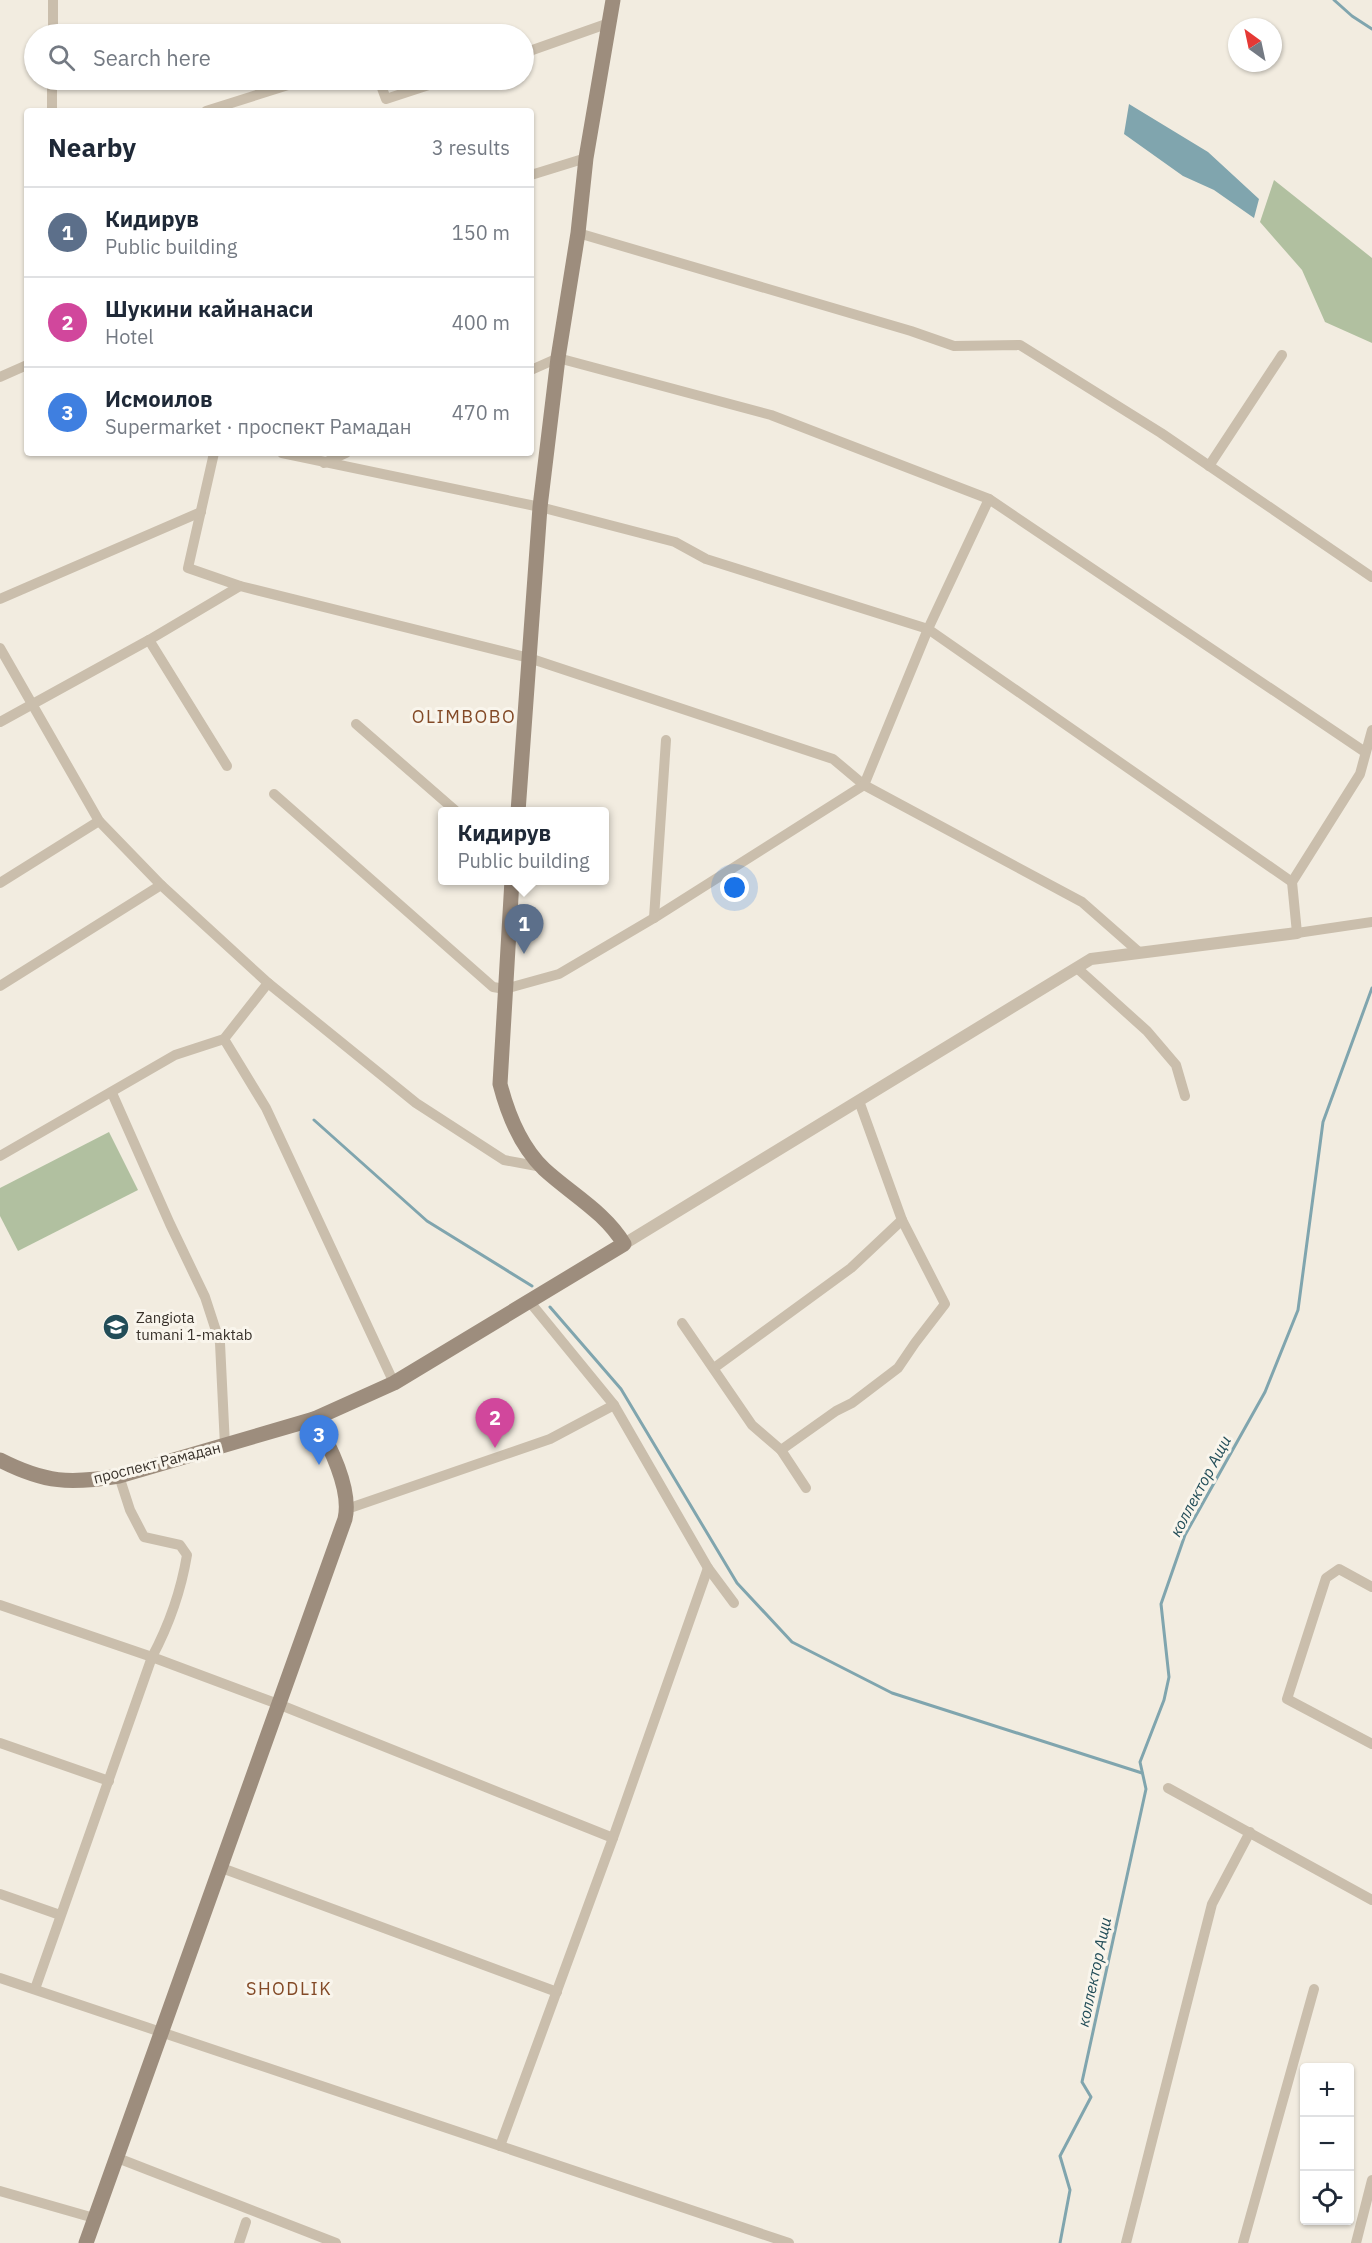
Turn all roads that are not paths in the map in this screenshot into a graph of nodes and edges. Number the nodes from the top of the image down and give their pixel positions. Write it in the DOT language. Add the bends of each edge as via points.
graph roads {
  1 [pos="53,0"];
  2 [pos="613,0"];
  3 [pos="609,23"];
  4 [pos="53,24"];
  5 [pos="534,49"];
  6 [pos="52,90"];
  7 [pos="272,90"];
  8 [pos="383,90"];
  9 [pos="414,90"];
  10 [pos="52,108"];
  11 [pos="215,108"];
  12 [pos="586,158"];
  13 [pos="534,173"];
  14 [pos="578,233"];
  15 [pos="1282,355"];
  16 [pos="558,358"];
  17 [pos="24,367"];
  18 [pos="534,369"];
  19 [pos="0,376"];
  20 [pos="213,456"];
  21 [pos="294,456"];
  22 [pos="339,456"];
  23 [pos="323,463"];
  24 [pos="1209,466"];
  25 [pos="989,500"];
  26 [pos="540,507"];
  27 [pos="201,512"];
  28 [pos="1372,577"];
  29 [pos="240,586"];
  30 [pos="0,599"];
  31 [pos="928,629"];
  32 [pos="148,640"];
  33 [pos="0,648"];
  34 [pos="529,657"];
  35 [pos="31,704"];
  36 [pos="0,722"];
  37 [pos="356,724"];
  38 [pos="1372,730"];
  39 [pos="666,740"];
  40 [pos="1365,753"];
  41 [pos="227,766"];
  42 [pos="864,785"];
  43 [pos="274,794"];
  44 [pos="451,807"];
  45 [pos="518,807"];
  46 [pos="99,821"];
  47 [pos="1292,882"];
  48 [pos="0,883"];
  49 [pos="161,885"];
  50 [pos="512,885"];
  51 [pos="654,918"];
  52 [pos="1372,922"];
  53 [pos="1297,933"];
  54 [pos="1140,953"];
  55 [pos="1077,968"];
  56 [pos="268,983"];
  57 [pos="0,986"];
  58 [pos="505,989"];
  59 [pos="224,1039"];
  60 [pos="112,1093"];
  61 [pos="1185,1096"];
  62 [pos="859,1101"];
  63 [pos="0,1156"];
  64 [pos="542,1167"];
  65 [pos="902,1220"];
  66 [pos="624,1244"];
  67 [pos="529,1300"];
  68 [pos="682,1323"];
  69 [pos="714,1368"];
  70 [pos="394,1383"];
  71 [pos="614,1405"];
  72 [pos="314,1419"];
  73 [pos="225,1446"];
  74 [pos="781,1450"];
  75 [pos="0,1460"];
  76 [pos="119,1476"];
  77 [pos="806,1488"];
  78 [pos="347,1509"];
  79 [pos="708,1568"];
  80 [pos="1372,1587"];
  81 [pos="734,1603"];
  82 [pos="0,1605"];
  83 [pos="152,1657"];
  84 [pos="278,1704"];
  85 [pos="0,1743"];
  86 [pos="1372,1744"];
  87 [pos="109,1781"];
  88 [pos="1168,1788"];
  89 [pos="1250,1832"];
  90 [pos="613,1838"];
  91 [pos="219,1867"];
  92 [pos="0,1894"];
  93 [pos="1372,1900"];
  94 [pos="60,1915"];
  95 [pos="0,1978"];
  96 [pos="35,1989"];
  97 [pos="1314,1989"];
  98 [pos="557,1992"];
  99 [pos="160,2031"];
  100 [pos="500,2146"];
  101 [pos="115,2157"];
  102 [pos="1372,2180"];
  103 [pos="0,2191"];
  104 [pos="94,2218"];
  105 [pos="246,2222"];
  106 [pos="86,2243"];
  107 [pos="239,2243"];
  108 [pos="336,2243"];
  109 [pos="789,2243"];
  110 [pos="1126,2243"];
  111 [pos="1243,2243"];
  112 [pos="1356,2243"];
  1 -- 4 [label="street"];
  2 -- 3 [label="main road"];
  3 -- 5 [label="street"];
  3 -- 12 [label="main road"];
  6 -- 10 [label="street"];
  7 -- 11 [label="street"];
  8 -- 9 [label="street" via="387,99"];
  12 -- 13 [label="street"];
  12 -- 14 [label="main road"];
  14 -- 16 [label="main road"];
  14 -- 24 [label="street" via="954,346 1020,345"];
  15 -- 24 [label="street"];
  16 -- 18 [label="street"];
  16 -- 25 [label="street" via="771,415"];
  16 -- 26 [label="main road"];
  17 -- 19 [label="street"];
  20 -- 27 [label="street"];
  21 -- 23 [label="street"];
  22 -- 23 [label="street"];
  23 -- 26 [label="street"];
  24 -- 28 [label="street"];
  25 -- 31 [label="street"];
  25 -- 40 [label="street"];
  26 -- 31 [label="street" via="675,542 706,559"];
  26 -- 34 [label="main road"];
  27 -- 29 [label="street" via="188,568"];
  27 -- 30 [label="street"];
  29 -- 32 [label="street"];
  29 -- 34 [label="street"];
  31 -- 42 [label="street"];
  31 -- 47 [label="street"];
  32 -- 35 [label="street"];
  32 -- 41 [label="street"];
  33 -- 35 [label="street"];
  34 -- 42 [label="street" via="833,759"];
  34 -- 45 [label="main road"];
  35 -- 36 [label="street"];
  35 -- 46 [label="street"];
  37 -- 44 [label="street"];
  38 -- 40 [label="street"];
  39 -- 51 [label="street"];
  40 -- 47 [label="street" via="1360,774"];
  42 -- 51 [label="street"];
  42 -- 54 [label="street" via="1082,902"];
  43 -- 58 [label="street" via="493,987"];
  46 -- 48 [label="street"];
  46 -- 49 [label="street"];
  47 -- 53 [label="street"];
  49 -- 56 [label="street"];
  49 -- 57 [label="street"];
  50 -- 58 [label="main road"];
  51 -- 58 [label="street" via="559,974"];
  52 -- 53 [label="street"];
  53 -- 54 [label="street"];
  54 -- 55 [label="street" via="1091,959"];
  55 -- 61 [label="street" via="1147,1031 1176,1065"];
  55 -- 62 [label="street"];
  56 -- 59 [label="street"];
  56 -- 64 [label="street" via="416,1103 504,1160"];
  58 -- 64 [label="main road" via="500,1084 513,1125"];
  59 -- 60 [label="street" via="175,1055"];
  59 -- 70 [label="street" via="266,1108"];
  60 -- 63 [label="street"];
  60 -- 73 [label="street" via="205,1297 220,1343"];
  62 -- 65 [label="street"];
  62 -- 66 [label="street"];
  64 -- 66 [label="main road" via="614,1227"];
  65 -- 69 [label="street" via="851,1268"];
  65 -- 74 [label="street" via="945,1304 898,1368"];
  66 -- 67 [label="main road, проспект Рамадан"];
  67 -- 70 [label="main road, проспект Рамадан"];
  67 -- 71 [label="street"];
  68 -- 69 [label="street"];
  69 -- 74 [label="street" via="752,1425"];
  70 -- 72 [label="main road, проспект Рамадан"];
  71 -- 78 [label="street" via="550,1439"];
  71 -- 79 [label="street"];
  72 -- 73 [label="main road, проспект Рамадан"];
  72 -- 78 [label="main road" via="334,1460"];
  73 -- 76 [label="main road, проспект Рамадан"];
  74 -- 77 [label="street"];
  75 -- 76 [label="main road, проспект Рамадан" via="52,1480 73,1482"];
  76 -- 83 [label="street" via="144,1537 180,1545 187,1555 171,1615"];
  78 -- 84 [label="main road"];
  79 -- 81 [label="street"];
  79 -- 90 [label="street"];
  80 -- 86 [label="street" via="1339,1569 1326,1578 1287,1699"];
  82 -- 83 [label="street"];
  83 -- 84 [label="street"];
  83 -- 87 [label="street"];
  84 -- 90 [label="street"];
  84 -- 91 [label="main road"];
  85 -- 87 [label="street"];
  87 -- 94 [label="street"];
  88 -- 89 [label="street"];
  89 -- 93 [label="street"];
  89 -- 110 [label="street" via="1212,1904"];
  90 -- 98 [label="street"];
  91 -- 98 [label="street"];
  91 -- 99 [label="main road"];
  92 -- 94 [label="street"];
  94 -- 96 [label="street"];
  95 -- 96 [label="street"];
  96 -- 99 [label="street"];
  97 -- 111 [label="street"];
  98 -- 100 [label="street"];
  99 -- 100 [label="street"];
  99 -- 101 [label="main road"];
  100 -- 109 [label="street"];
  101 -- 104 [label="main road"];
  101 -- 108 [label="street"];
  102 -- 112 [label="street"];
  103 -- 104 [label="street"];
  104 -- 106 [label="main road"];
  105 -- 107 [label="street"];
}
